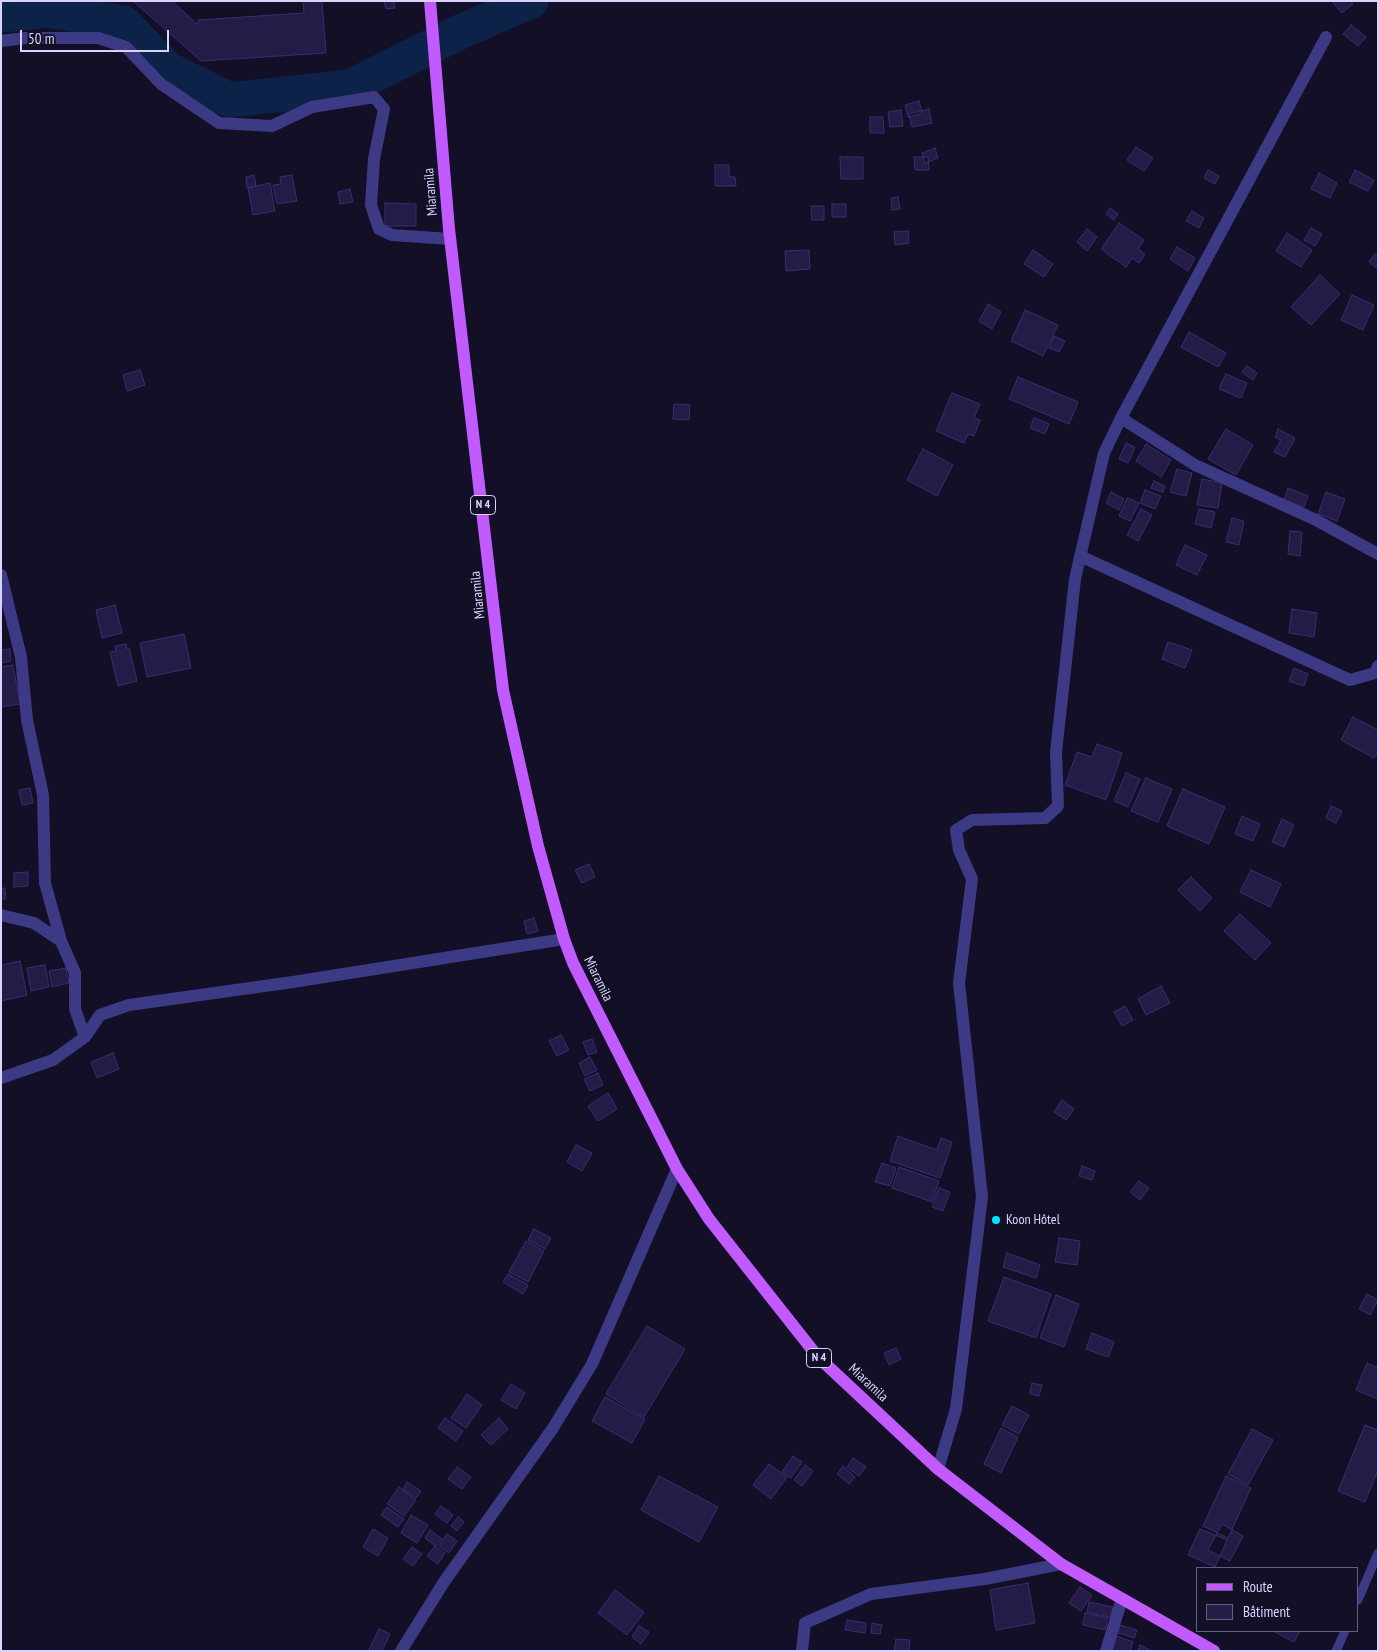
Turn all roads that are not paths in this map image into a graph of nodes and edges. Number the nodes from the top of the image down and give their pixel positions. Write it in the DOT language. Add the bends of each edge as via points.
graph roads {
  1 [pos="430,1"];
  2 [pos="1326,37"];
  3 [pos="1,41"];
  4 [pos="450,239"];
  5 [pos="1121,418"];
  6 [pos="1378,554"];
  7 [pos="1080,556"];
  8 [pos="1,575"];
  9 [pos="1378,666"];
  10 [pos="1,915"];
  11 [pos="564,939"];
  12 [pos="61,941"];
  13 [pos="85,1037"];
  14 [pos="1,1078"];
  15 [pos="677,1169"];
  16 [pos="938,1469"];
  17 [pos="1378,1554"];
  18 [pos="1061,1564"];
  19 [pos="1359,1598"];
  20 [pos="1122,1599"];
  21 [pos="1345,1632"];
  22 [pos="401,1651"];
  23 [pos="802,1651"];
  24 [pos="1106,1651"];
  25 [pos="1214,1651"];
  26 [pos="1336,1651"];
  1 -- 4 [label="main road, Miaramila / N 4"];
  2 -- 5 [label="street"];
  3 -- 4 [label="street" via="98,38 126,47 161,84 219,124 272,126 312,107 374,97 384,110 374,160 371,206 379,228 392,235"];
  4 -- 11 [label="main road, Miaramila / N 4" via="504,690 538,846"];
  5 -- 6 [label="street" via="1195,465 1314,519"];
  5 -- 7 [label="street" via="1104,453"];
  7 -- 9 [label="street" via="1350,680 1375,673"];
  7 -- 16 [label="street" via="1056,752 1058,806 1045,818 972,820 956,830 959,850 972,879 960,983 982,1197 956,1409"];
  8 -- 12 [label="street" via="21,657 27,720 43,795 45,883"];
  10 -- 12 [label="street" via="34,923"];
  11 -- 13 [label="street" via="129,1005 100,1015"];
  11 -- 15 [label="main road, Miaramila / N 4" via="590,998"];
  12 -- 13 [label="street" via="75,973 75,1009"];
  13 -- 14 [label="street" via="53,1060"];
  15 -- 16 [label="main road, Miaramila / N 4" via="709,1219 818,1357"];
  15 -- 22 [label="street" via="592,1364 553,1428 444,1582"];
  16 -- 18 [label="main road, Miaramila / N 4"];
  17 -- 19 [label="lane"];
  18 -- 20 [label="main road, Miaramila / N 4"];
  18 -- 23 [label="street" via="985,1579 871,1594 805,1623"];
  20 -- 24 [label="street"];
  20 -- 25 [label="main road, Miaramila / N 4"];
  21 -- 26 [label="lane"];
}
